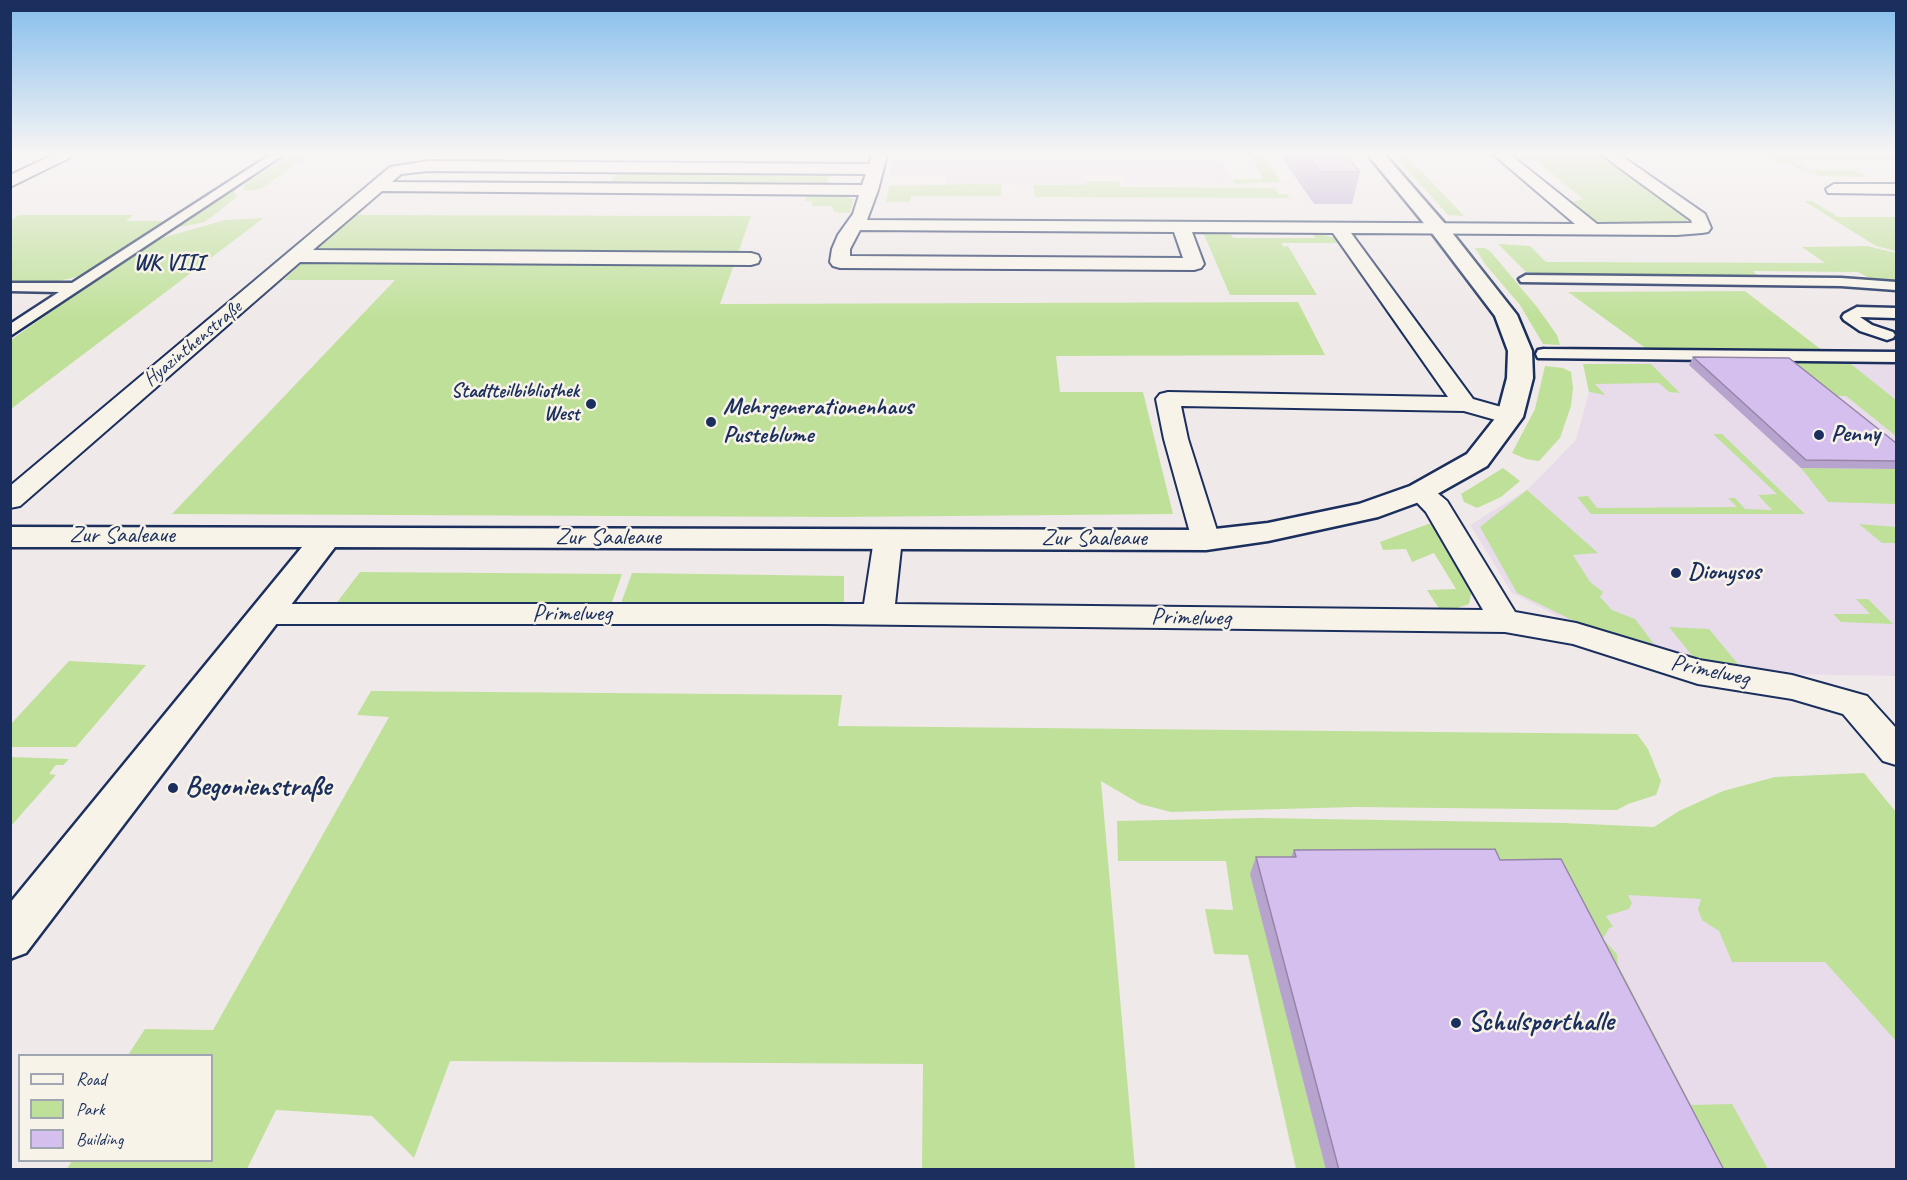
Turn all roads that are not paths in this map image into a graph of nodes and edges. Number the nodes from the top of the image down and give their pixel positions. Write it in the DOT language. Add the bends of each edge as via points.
graph roads {
  1 [pos="193,210"];
  2 [pos="349,210"];
  3 [pos="862,210"];
  4 [pos="1423,210"];
  5 [pos="1569,210"];
  6 [pos="1688,210"];
  7 [pos="856,225"];
  8 [pos="1181,227"];
  9 [pos="1338,228"];
  10 [pos="1439,229"];
  11 [pos="1593,230"];
  12 [pos="297,256"];
  13 [pos="750,259"];
  14 [pos="1526,279"];
  15 [pos="1896,286"];
  16 [pos="10,287"];
  17 [pos="74,288"];
  18 [pos="1896,314"];
  19 [pos="10,331"];
  20 [pos="1893,338"];
  21 [pos="1544,354"];
  22 [pos="1896,357"];
  23 [pos="1465,404"];
  24 [pos="1510,417"];
  25 [pos="1420,492"];
  26 [pos="10,500"];
  27 [pos="328,536"];
  28 [pos="10,537"];
  29 [pos="888,539"];
  30 [pos="1206,540"];
  31 [pos="266,614"];
  32 [pos="878,615"];
  33 [pos="1504,621"];
  34 [pos="1896,752"];
  35 [pos="10,938"];
  1 -- 17 [label="street"];
  2 -- 12 [label="street, Hyazinthenstraße"];
  3 -- 7 [label="street"];
  4 -- 10 [label="street, Zur Saaleaue"];
  5 -- 11 [label="street"];
  6 -- 11 [label="street" via="1699,218 1702,228"];
  7 -- 8 [label="street"];
  7 -- 8 [label="street" via="840,249 840,262 1194,264"];
  8 -- 9 [label="street"];
  9 -- 10 [label="street"];
  9 -- 23 [label="street"];
  10 -- 11 [label="street"];
  10 -- 24 [label="street, Zur Saaleaue" via="1506,315 1520,351 1520,378"];
  12 -- 13 [label="street"];
  12 -- 26 [label="street, Hyazinthenstraße"];
  14 -- 15 [label="street"];
  16 -- 17 [label="street"];
  17 -- 19 [label="street"];
  18 -- 20 [label="street" via="1857,312 1850,317"];
  21 -- 22 [label="street"];
  23 -- 24 [label="street"];
  23 -- 30 [label="street" via="1168,399"];
  24 -- 25 [label="street, Zur Saaleaue" via="1477,460"];
  25 -- 30 [label="street, Zur Saaleaue" via="1367,511 1311,524"];
  25 -- 33 [label="street" via="1437,507"];
  27 -- 28 [label="street, Zur Saaleaue"];
  27 -- 29 [label="street, Zur Saaleaue"];
  27 -- 31 [label="street"];
  29 -- 30 [label="street, Zur Saaleaue"];
  29 -- 32 [label="street"];
  31 -- 32 [label="street, Primelweg"];
  31 -- 35 [label="street"];
  32 -- 33 [label="street, Primelweg"];
  33 -- 34 [label="street, Primelweg" via="1576,634 1698,672 1792,687 1855,705"];
}
